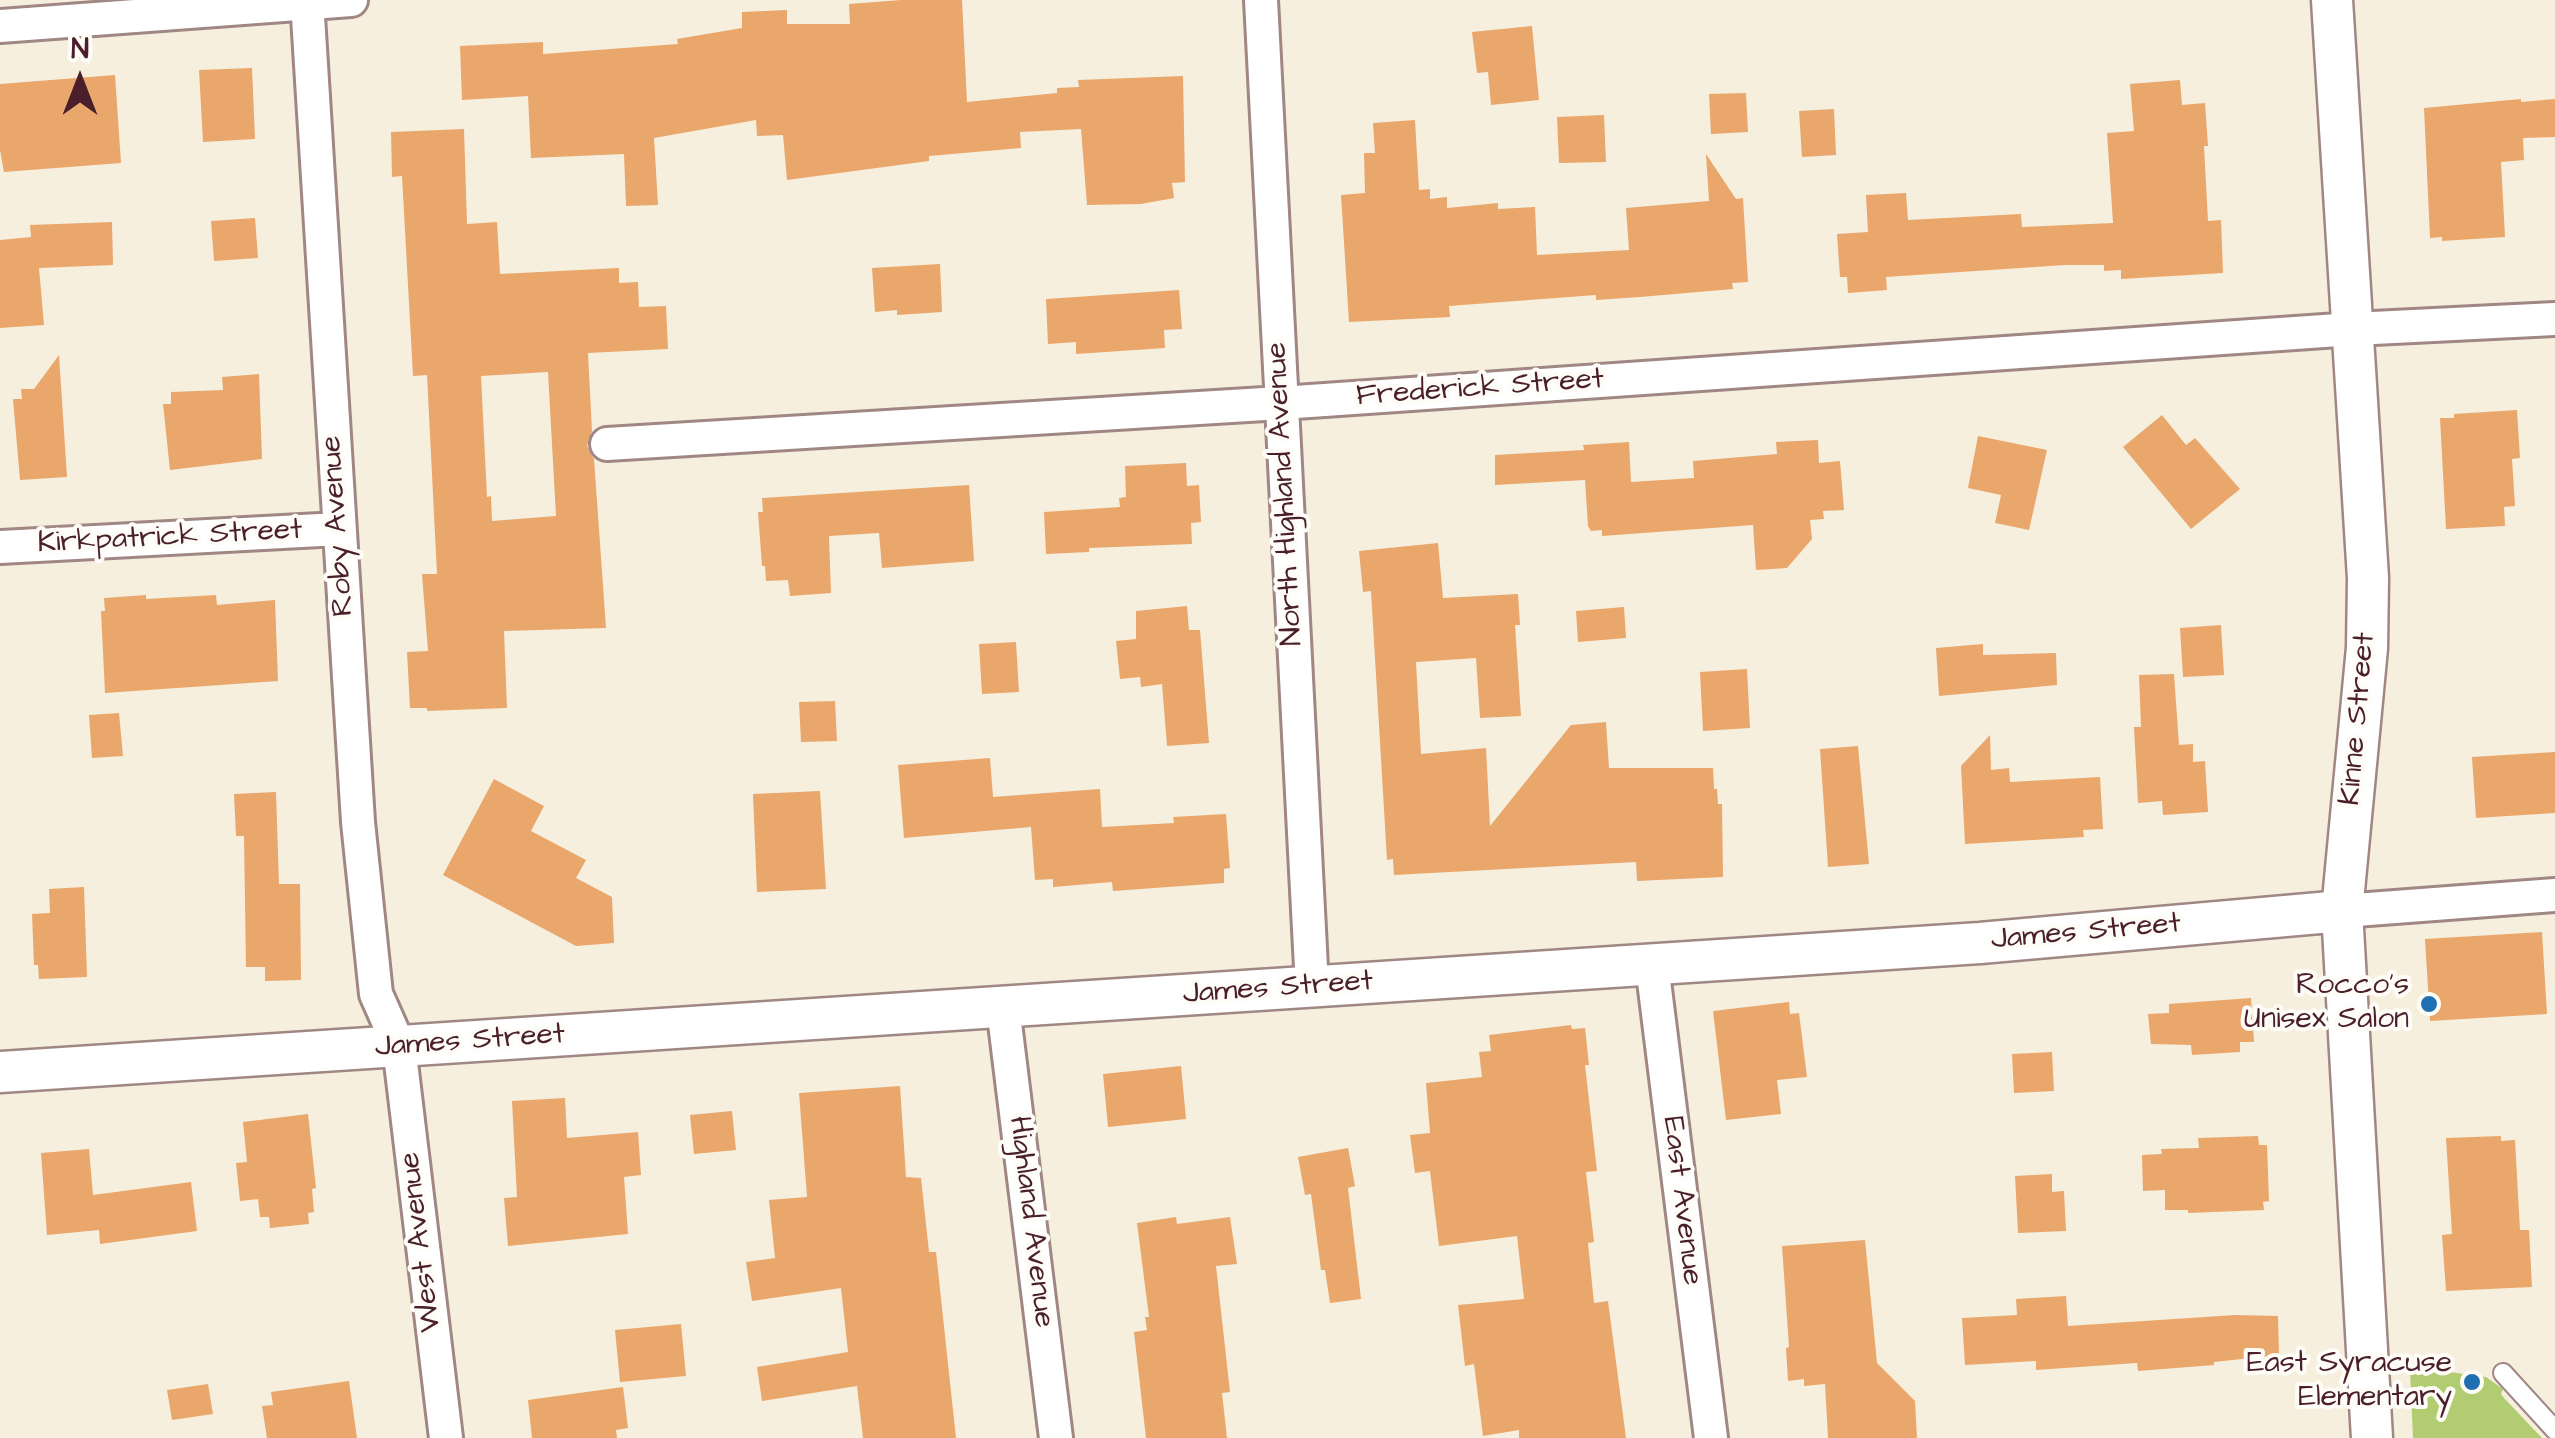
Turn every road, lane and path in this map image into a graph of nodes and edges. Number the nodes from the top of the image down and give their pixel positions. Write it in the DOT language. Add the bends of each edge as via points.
graph roads {
  1 [pos="352,0"];
  2 [pos="1261,0"];
  3 [pos="2332,0"];
  4 [pos="307,2"];
  5 [pos="0,26"];
  6 [pos="2555,319"];
  7 [pos="2352,329"];
  8 [pos="1281,403"];
  9 [pos="608,444"];
  10 [pos="339,530"];
  11 [pos="0,547"];
  12 [pos="2555,895"];
  13 [pos="2342,911"];
  14 [pos="1652,964"];
  15 [pos="1312,987"];
  16 [pos="1003,1007"];
  17 [pos="399,1046"];
  18 [pos="0,1072"];
  19 [pos="2503,1372"];
  20 [pos="2555,1430"];
  21 [pos="446,1438"];
  22 [pos="1056,1438"];
  23 [pos="1711,1438"];
  24 [pos="2372,1438"];
  1 -- 4 [label="street"];
  2 -- 8 [label="street, North Highland Avenue"];
  3 -- 7 [label="street, Kinne Street"];
  4 -- 5 [label="street"];
  4 -- 10 [label="street, Roby Avenue"];
  6 -- 7 [label="street, Frederick Street"];
  7 -- 8 [label="street, Frederick Street"];
  7 -- 13 [label="street, Kinne Street" via="2367,648"];
  8 -- 9 [label="street, Frederick Street"];
  8 -- 15 [label="street, North Highland Avenue"];
  10 -- 11 [label="street, Kirkpatrick Street"];
  10 -- 17 [label="street, Roby Avenue" via="376,994"];
  12 -- 13 [label="street, James Street"];
  13 -- 14 [label="street, James Street"];
  13 -- 24 [label="street, Kinne Street"];
  14 -- 15 [label="street, James Street"];
  14 -- 23 [label="street, East Avenue"];
  15 -- 16 [label="street, James Street"];
  16 -- 17 [label="street, James Street"];
  16 -- 22 [label="street, Highland Avenue"];
  17 -- 18 [label="street, James Street"];
  17 -- 21 [label="street, West Avenue"];
  19 -- 20 [label="lane"];
}
